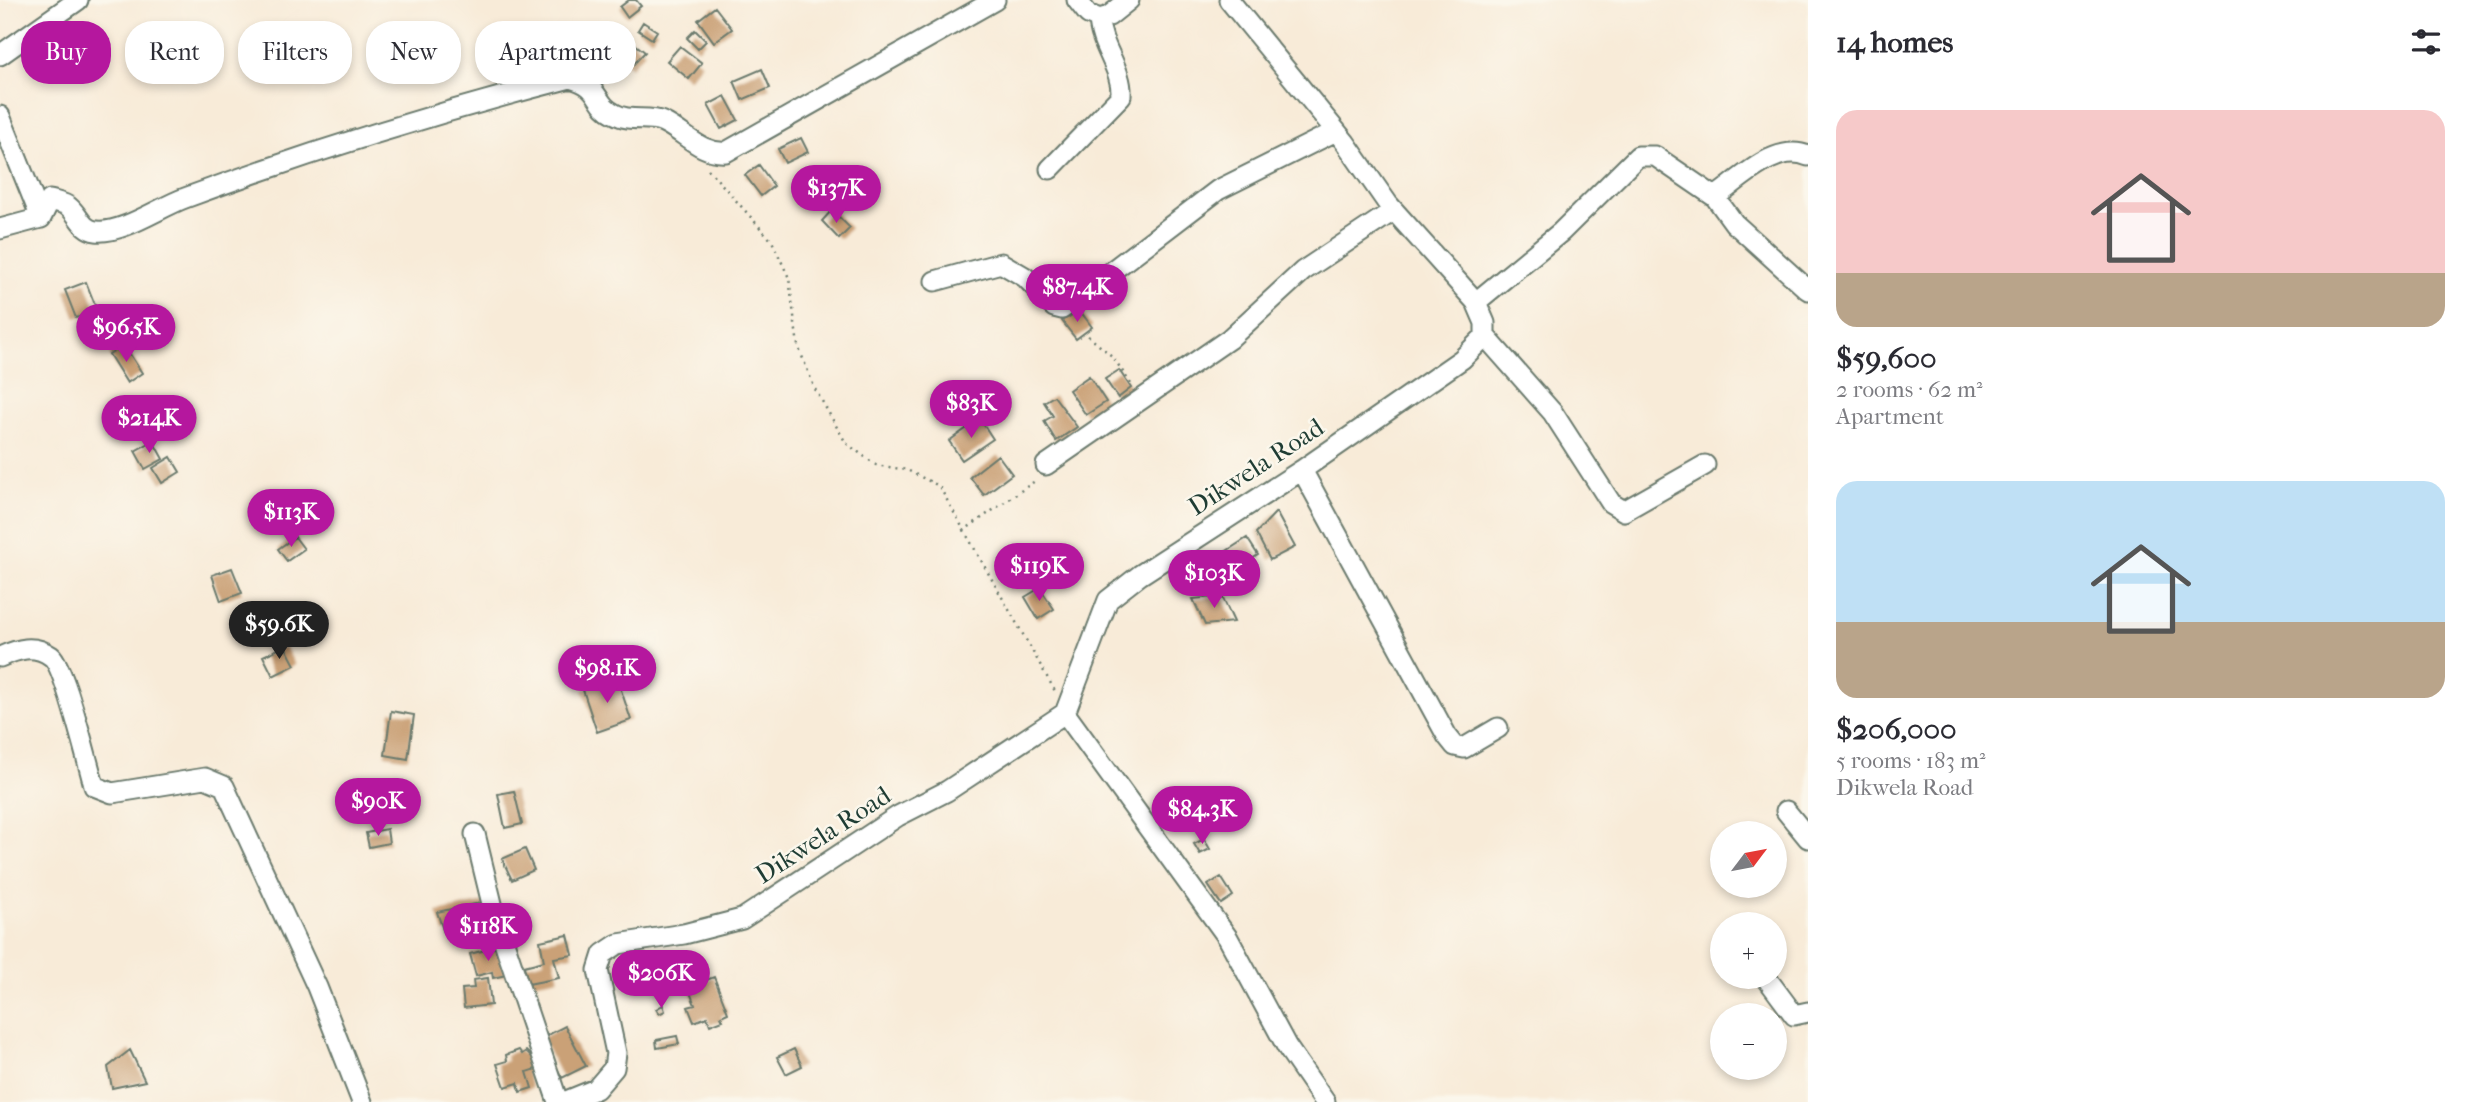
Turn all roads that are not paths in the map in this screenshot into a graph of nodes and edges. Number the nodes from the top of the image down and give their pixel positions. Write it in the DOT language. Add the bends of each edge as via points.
graph roads {
  1 [pos="78,0"];
  2 [pos="1077,0"];
  3 [pos="1129,0"];
  4 [pos="1229,0"];
  5 [pos="989,1"];
  6 [pos="1099,19"];
  7 [pos="0,55"];
  8 [pos="0,116"];
  9 [pos="1336,131"];
  10 [pos="1808,156"];
  11 [pos="1050,169"];
  12 [pos="1714,197"];
  13 [pos="1394,211"];
  14 [pos="41,218"];
  15 [pos="0,229"];
  16 [pos="935,281"];
  17 [pos="1808,290"];
  18 [pos="1476,302"];
  19 [pos="1485,336"];
  20 [pos="1046,465"];
  21 [pos="1705,465"];
  22 [pos="1302,470"];
  23 [pos="0,657"];
  24 [pos="1065,713"];
  25 [pos="1498,728"];
  26 [pos="1786,811"];
  27 [pos="475,834"];
  28 [pos="1808,838"];
  29 [pos="1775,989"];
  30 [pos="1808,1012"];
  31 [pos="362,1102"];
  32 [pos="558,1102"];
  33 [pos="564,1102"];
  34 [pos="1325,1102"];
  1 -- 7 [label="street"];
  2 -- 6 [label="street"];
  3 -- 6 [label="street"];
  4 -- 9 [label="street"];
  5 -- 14 [label="street" via="726,152 711,153 661,121 627,120 612,113 587,82 570,78 429,114 166,204 128,224 97,232 86,228 68,205 50,200"];
  6 -- 11 [label="street" via="1100,36 1122,85 1121,96"];
  8 -- 14 [label="street"];
  9 -- 13 [label="street"];
  9 -- 16 [label="street" via="1218,190 1062,309 1054,307 1025,276 1001,263"];
  10 -- 12 [label="street" via="1798,152 1776,155"];
  12 -- 17 [label="street" via="1734,223"];
  12 -- 18 [label="street" via="1655,156 1638,156 1561,232"];
  13 -- 18 [label="street"];
  13 -- 20 [label="street" via="1303,271 1229,339"];
  14 -- 15 [label="street"];
  18 -- 19 [label="street"];
  19 -- 21 [label="street" via="1553,413 1611,503 1624,511"];
  19 -- 22 [label="street, Dikwela Road" via="1462,359"];
  22 -- 24 [label="street, Dikwela Road" via="1108,600"];
  22 -- 25 [label="street" via="1447,736 1455,746 1464,748"];
  23 -- 31 [label="street" via="35,648 54,657 94,786 112,793 205,778 225,786 317,988"];
  24 -- 33 [label="street, Dikwela Road" via="742,919 618,944 603,954 598,970 616,1053 614,1068 596,1088"];
  24 -- 34 [label="street" via="1228,938 1287,1047"];
  26 -- 28 [label="street"];
  27 -- 32 [label="street" via="494,912"];
  29 -- 30 [label="street" via="1794,1015"];
}
